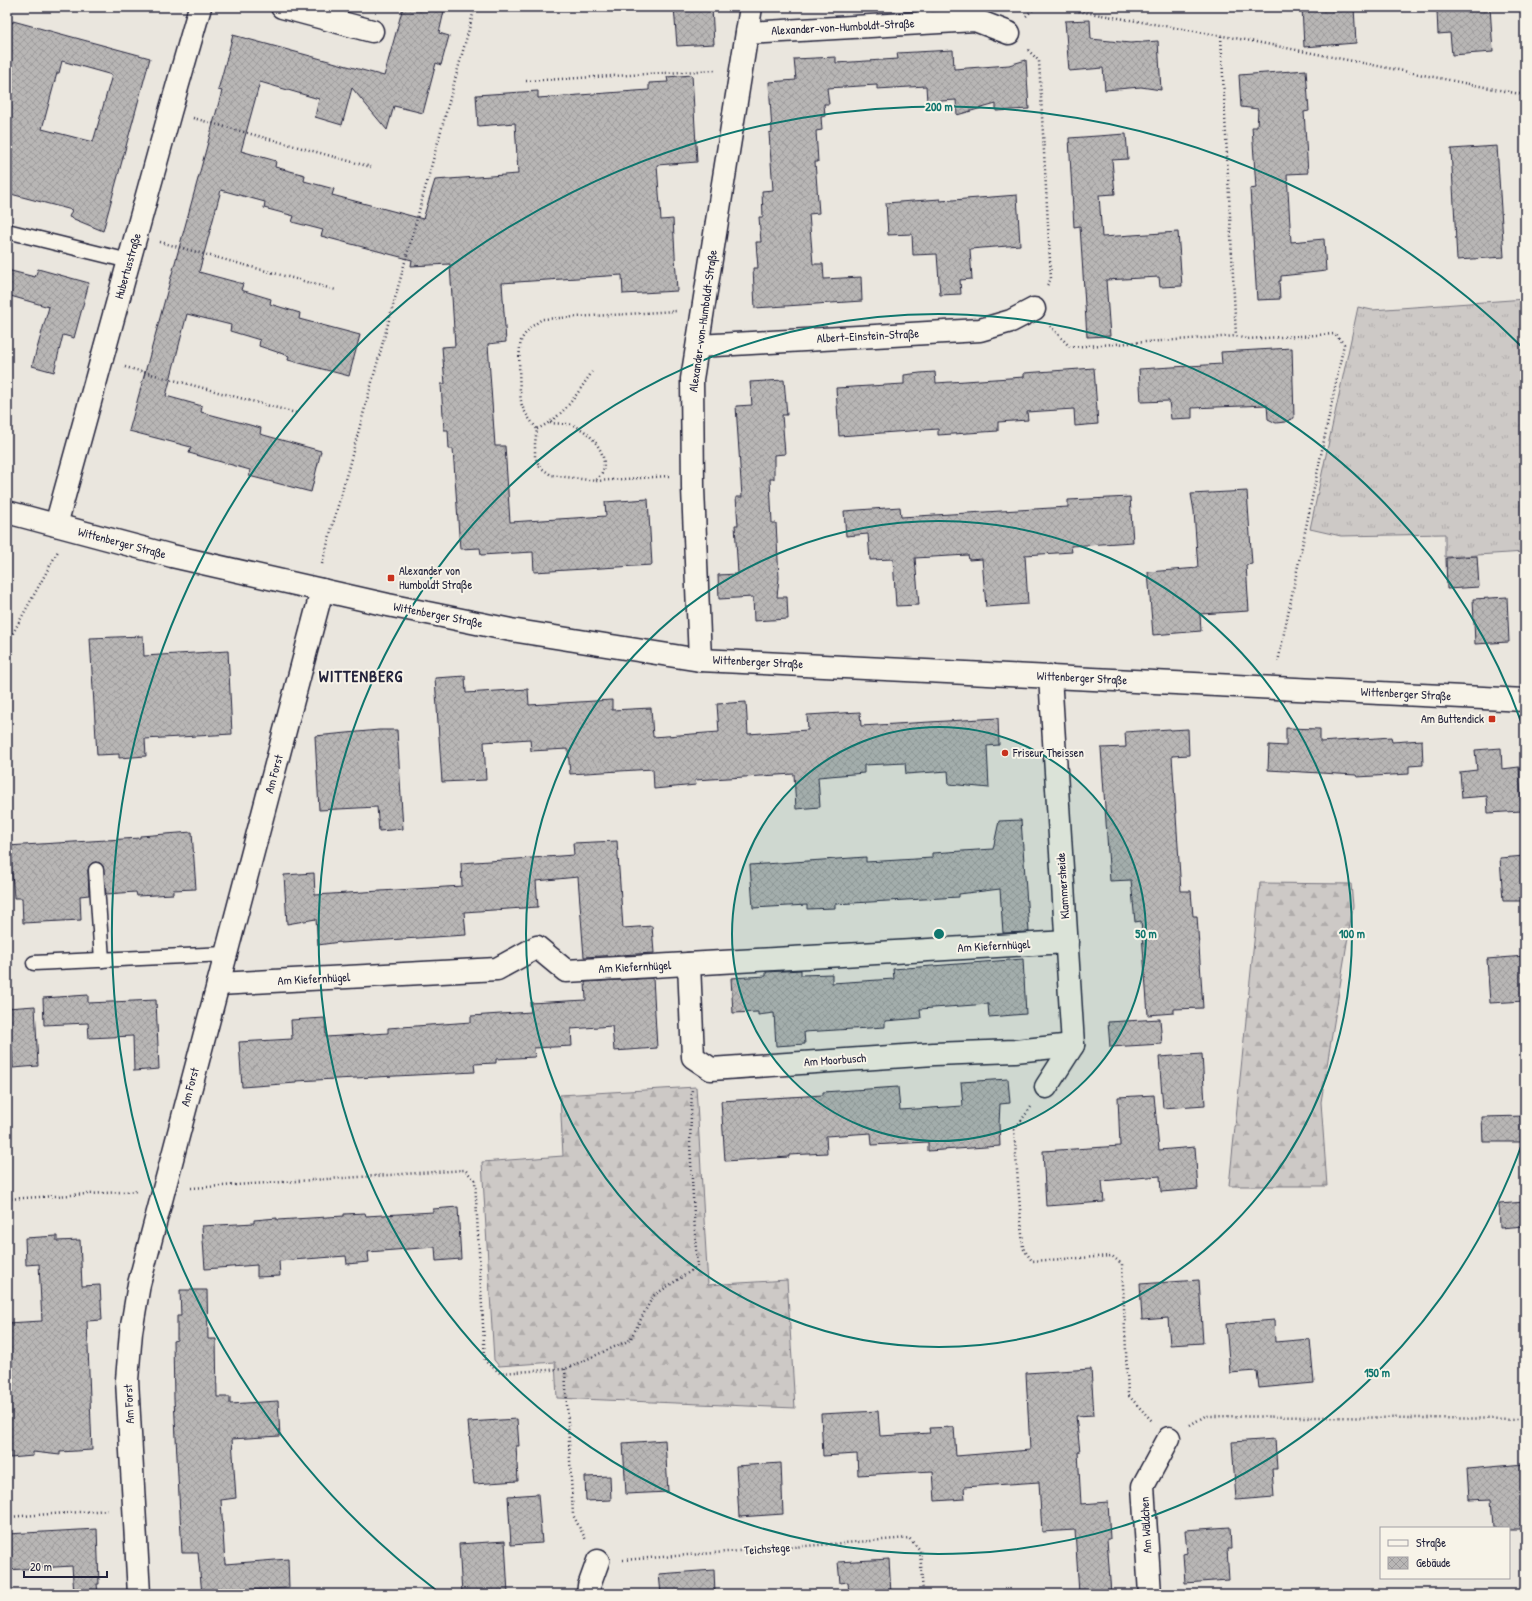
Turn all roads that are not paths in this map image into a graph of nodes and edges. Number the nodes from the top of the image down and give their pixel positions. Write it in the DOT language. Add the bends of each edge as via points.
graph roads {
  1 [pos="200,7"];
  2 [pos="282,7"];
  3 [pos="751,7"];
  4 [pos="925,15"];
  5 [pos="372,31"];
  6 [pos="747,33"];
  7 [pos="1009,33"];
  8 [pos="7,231"];
  9 [pos="129,261"];
  10 [pos="1034,309"];
  11 [pos="698,346"];
  12 [pos="7,512"];
  13 [pos="63,527"];
  14 [pos="318,589"];
  15 [pos="700,660"];
  16 [pos="1050,676"];
  17 [pos="1525,700"];
  18 [pos="96,870"];
  19 [pos="1066,942"];
  20 [pos="226,954"];
  21 [pos="102,960"];
  22 [pos="34,963"];
  23 [pos="688,964"];
  24 [pos="218,984"];
  25 [pos="1073,1045"];
  26 [pos="1046,1087"];
  27 [pos="1169,1438"];
  28 [pos="598,1562"];
  29 [pos="139,1594"];
  30 [pos="588,1594"];
  31 [pos="1150,1594"];
  1 -- 9 [label="street, Hubertusstraße"];
  2 -- 5 [label="street"];
  3 -- 6 [label="street, Alexander-von-Humboldt-Straße"];
  4 -- 6 [label="street, Alexander-von-Humboldt-Straße"];
  4 -- 7 [label="street, Alexander-von-Humboldt-Straße" via="975,20"];
  6 -- 11 [label="street, Alexander-von-Humboldt-Straße"];
  8 -- 9 [label="lane"];
  9 -- 13 [label="street, Hubertusstraße" via="101,361"];
  10 -- 11 [label="street, Albert-Einstein-Straße" via="1011,321 980,330"];
  11 -- 15 [label="street, Alexander-von-Humboldt-Straße" via="692,379 692,474"];
  12 -- 13 [label="street, Wittenberger Straße"];
  13 -- 14 [label="street, Wittenberger Straße" via="172,556"];
  14 -- 15 [label="street, Wittenberger Straße" via="511,630"];
  14 -- 20 [label="street, Am Forst"];
  15 -- 16 [label="street, Wittenberger Straße"];
  16 -- 17 [label="street, Wittenberger Straße"];
  16 -- 19 [label="street, Klammersheide"];
  18 -- 21 [label="lane"];
  19 -- 23 [label="street, Am Kiefernhügel"];
  19 -- 25 [label="street, Klammersheide"];
  20 -- 21 [label="lane"];
  20 -- 24 [label="street, Am Forst"];
  21 -- 22 [label="lane"];
  23 -- 24 [label="street, Am Kiefernhügel" via="566,971 538,947 498,969"];
  23 -- 25 [label="street, Am Moorbusch" via="693,1057 711,1069 1014,1051"];
  24 -- 29 [label="street, Am Forst" via="139,1284 131,1332 128,1380"];
  25 -- 26 [label="street"];
  27 -- 31 [label="street, Am Wäldchen" via="1143,1486"];
  28 -- 30 [label="street"];
}
